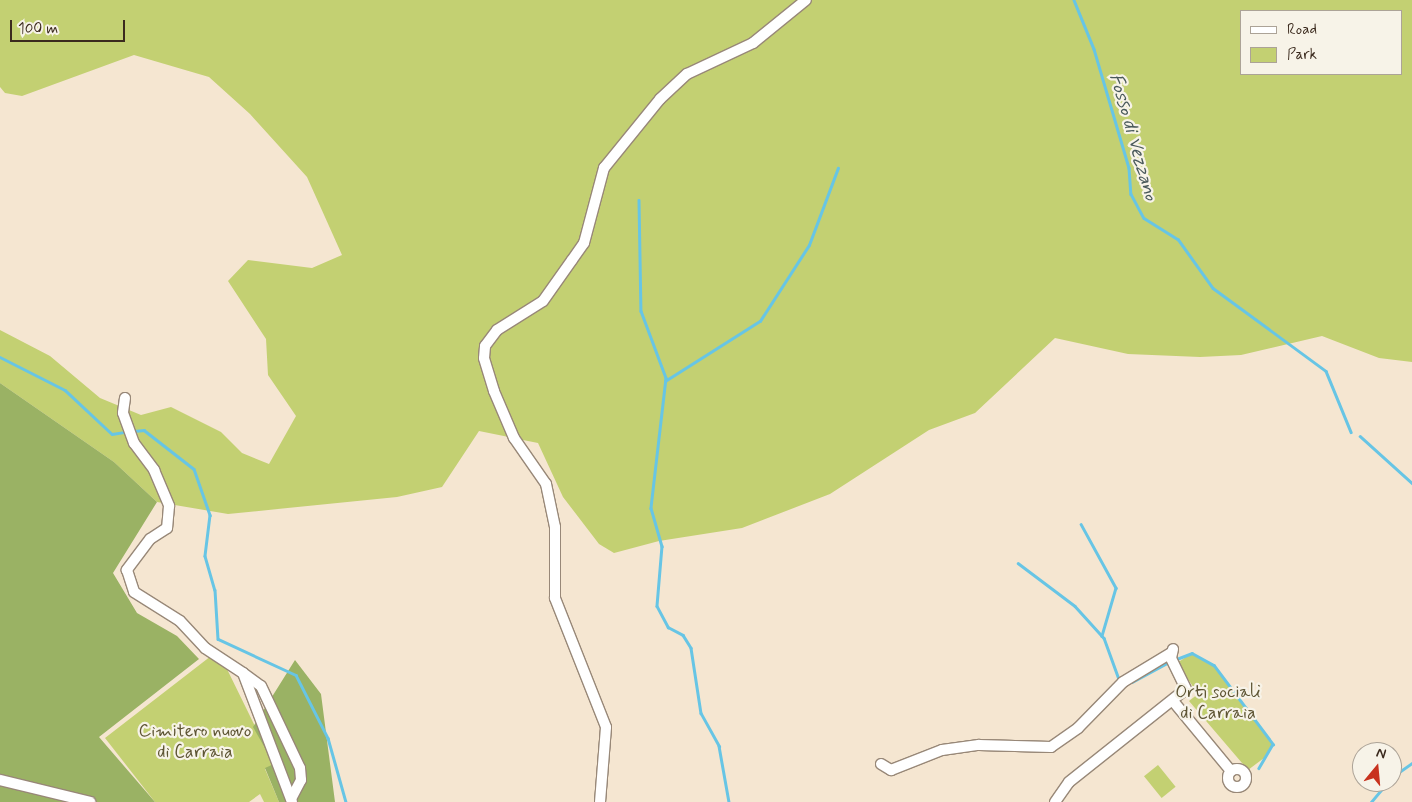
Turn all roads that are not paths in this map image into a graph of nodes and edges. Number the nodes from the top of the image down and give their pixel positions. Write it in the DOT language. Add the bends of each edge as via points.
graph roads {
  1 [pos="806,0"];
  2 [pos="125,398"];
  3 [pos="243,673"];
  4 [pos="1173,700"];
  5 [pos="286,738"];
  6 [pos="269,745"];
  7 [pos="881,764"];
  8 [pos="1231,771"];
  9 [pos="0,780"];
  10 [pos="292,801"];
  11 [pos="1058,801"];
  12 [pos="90,802"];
  13 [pos="600,802"];
  1 -- 13 [label="street" via="753,43 687,74 660,99 604,168 584,243 543,301 497,330 486,346 494,391 510,430 546,484 555,527 555,598 606,727"];
  2 -- 3 [label="street" via="123,412 134,443 154,470 169,506 167,528 150,539 127,570 134,592 180,621 205,648"];
  3 -- 5 [label="street" via="261,686"];
  3 -- 6 [label="street"];
  4 -- 7 [label="street" via="1186,685 1172,651 1123,682 1078,728 1051,747 979,745 942,750 891,770"];
  4 -- 8 [label="street"];
  4 -- 11 [label="street" via="1069,782 1058,792"];
  5 -- 6 [label="street"];
  5 -- 10 [label="street" via="300,768 300,780"];
  6 -- 10 [label="street"];
  9 -- 12 [label="street"];
}
